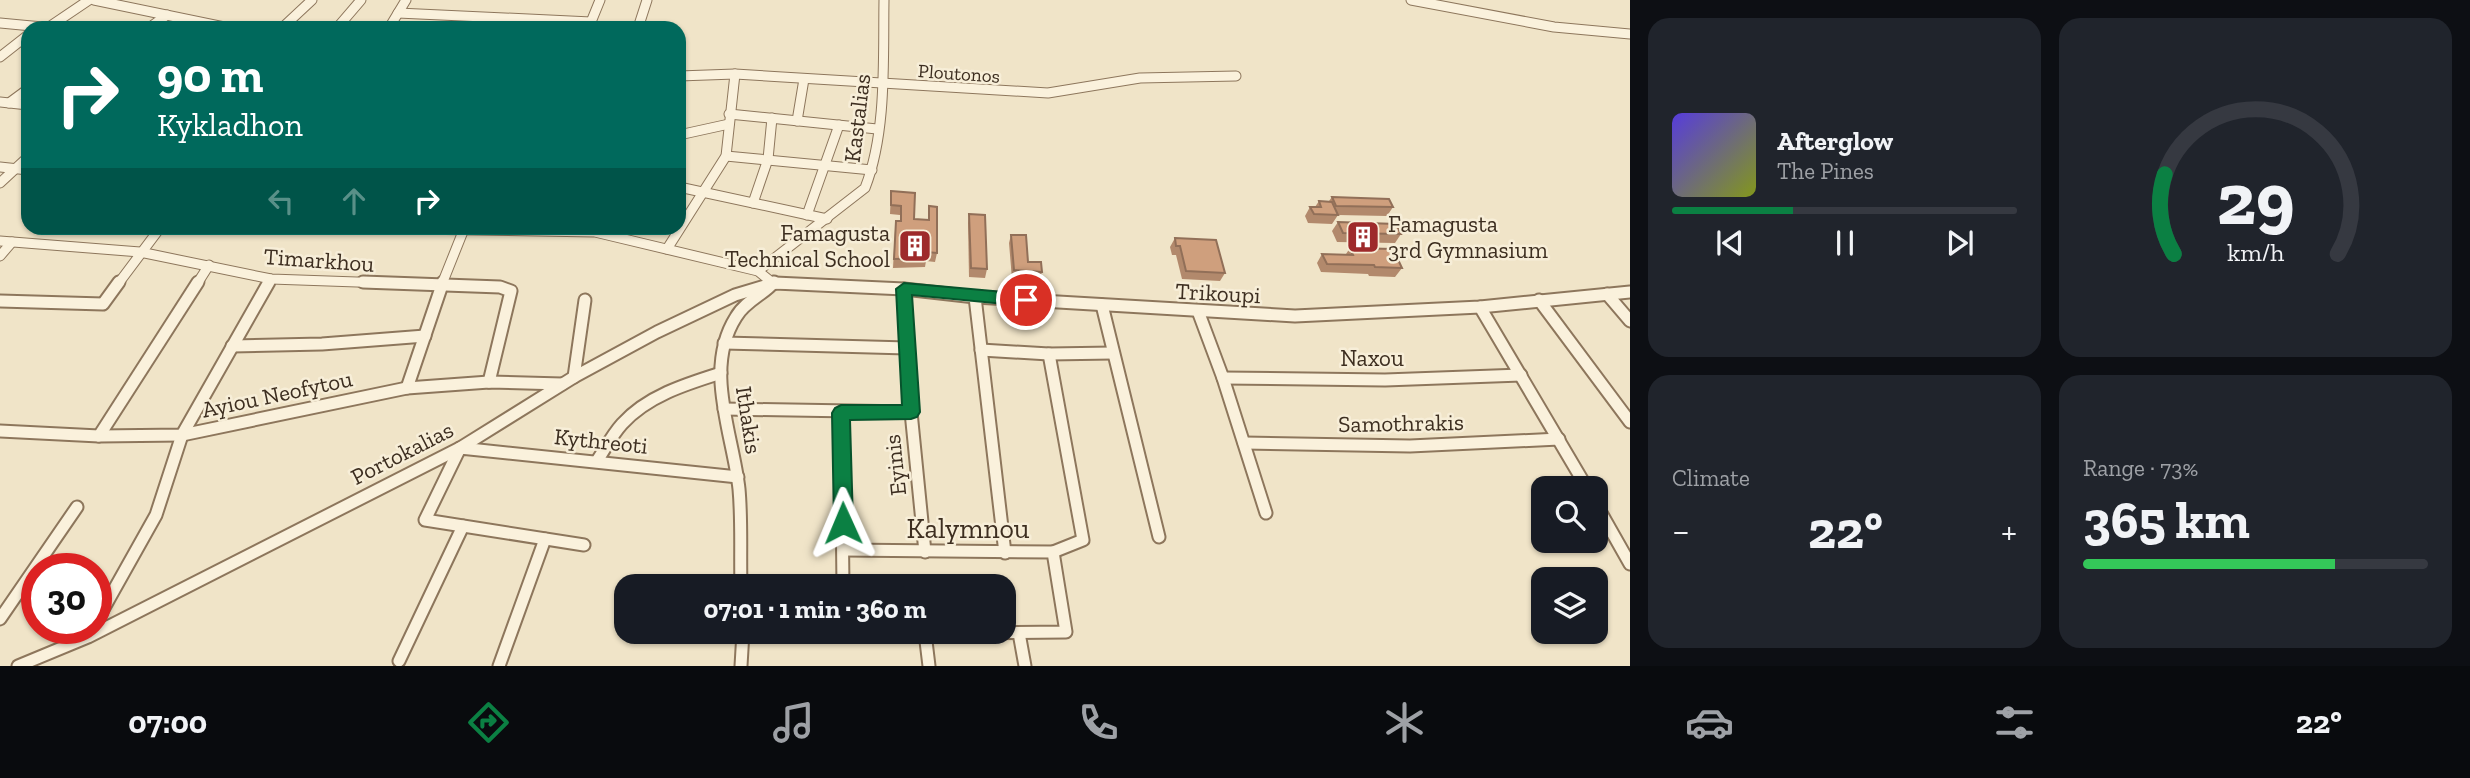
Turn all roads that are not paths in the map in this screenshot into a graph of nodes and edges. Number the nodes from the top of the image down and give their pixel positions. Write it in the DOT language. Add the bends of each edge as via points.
graph roads {
  1 [pos="89,0"];
  2 [pos="94,0"];
  3 [pos="312,0"];
  4 [pos="361,0"];
  5 [pos="406,0"];
  6 [pos="600,0"];
  7 [pos="647,0"];
  8 [pos="884,0"];
  9 [pos="1411,0"];
  10 [pos="398,13"];
  11 [pos="167,15"];
  12 [pos="60,21"];
  13 [pos="159,21"];
  14 [pos="196,21"];
  15 [pos="290,21"];
  16 [pos="343,21"];
  17 [pos="393,21"];
  18 [pos="526,21"];
  19 [pos="592,21"];
  20 [pos="640,21"];
  21 [pos="0,23"];
  22 [pos="21,25"];
  23 [pos="1630,34"];
  24 [pos="21,40"];
  25 [pos="0,57"];
  26 [pos="735,74"];
  27 [pos="686,76"];
  28 [pos="1236,76"];
  29 [pos="804,79"];
  30 [pos="883,84"];
  31 [pos="21,93"];
  32 [pos="5,103"];
  33 [pos="772,118"];
  34 [pos="729,119"];
  35 [pos="797,121"];
  36 [pos="839,125"];
  37 [pos="877,129"];
  38 [pos="686,133"];
  39 [pos="726,156"];
  40 [pos="768,159"];
  41 [pos="21,163"];
  42 [pos="826,165"];
  43 [pos="0,167"];
  44 [pos="14,169"];
  45 [pos="21,170"];
  46 [pos="872,170"];
  47 [pos="0,183"];
  48 [pos="686,188"];
  49 [pos="704,191"];
  50 [pos="753,203"];
  51 [pos="807,215"];
  52 [pos="686,219"];
  53 [pos="827,219"];
  54 [pos="154,235"];
  55 [pos="462,235"];
  56 [pos="614,235"];
  57 [pos="676,235"];
  58 [pos="0,241"];
  59 [pos="12,242"];
  60 [pos="667,249"];
  61 [pos="140,252"];
  62 [pos="0,256"];
  63 [pos="209,265"];
  64 [pos="758,271"];
  65 [pos="271,279"];
  66 [pos="775,283"];
  67 [pos="803,284"];
  68 [pos="441,286"];
  69 [pos="904,289"];
  70 [pos="1630,292"];
  71 [pos="1607,293"];
  72 [pos="975,298"];
  73 [pos="585,300"];
  74 [pos="1539,300"];
  75 [pos="0,301"];
  76 [pos="1102,305"];
  77 [pos="1480,307"];
  78 [pos="1198,311"];
  79 [pos="1630,321"];
  80 [pos="425,336"];
  81 [pos="724,343"];
  82 [pos="232,346"];
  83 [pos="907,348"];
  84 [pos="981,350"];
  85 [pos="1113,353"];
  86 [pos="1049,354"];
  87 [pos="721,373"];
  88 [pos="1521,375"];
  89 [pos="574,377"];
  90 [pos="1223,378"];
  91 [pos="489,382"];
  92 [pos="562,384"];
  93 [pos="407,388"];
  94 [pos="724,409"];
  95 [pos="911,412"];
  96 [pos="841,413"];
  97 [pos="1630,422"];
  98 [pos="0,431"];
  99 [pos="182,435"];
  100 [pos="99,436"];
  101 [pos="1559,439"];
  102 [pos="1244,443"];
  103 [pos="460,448"];
  104 [pos="597,461"];
  105 [pos="1580,476"];
  106 [pos="738,477"];
  107 [pos="76,507"];
  108 [pos="1266,513"];
  109 [pos="1608,525"];
  110 [pos="463,526"];
  111 [pos="1159,537"];
  112 [pos="545,539"];
  113 [pos="584,545"];
  114 [pos="844,550"];
  115 [pos="925,552"];
  116 [pos="1053,552"];
  117 [pos="1005,553"];
  118 [pos="1630,564"];
  119 [pos="741,574"];
  120 [pos="843,574"];
  121 [pos="112,593"];
  122 [pos="0,619"];
  123 [pos="112,621"];
  124 [pos="1016,632"];
  125 [pos="1019,632"];
  126 [pos="65,644"];
  127 [pos="742,644"];
  128 [pos="926,644"];
  129 [pos="399,662"];
  130 [pos="18,666"];
  131 [pos="499,666"];
  132 [pos="741,666"];
  133 [pos="929,666"];
  134 [pos="1025,666"];
  1 -- 12 [label="street"];
  2 -- 11 [label="street"];
  3 -- 15 [label="street"];
  4 -- 16 [label="street"];
  5 -- 10 [label="street"];
  6 -- 19 [label="street"];
  7 -- 20 [label="street"];
  8 -- 30 [label="street, Kastalias"];
  9 -- 23 [label="street" via="1554,27"];
  10 -- 17 [label="street"];
  10 -- 18 [label="street"];
  11 -- 13 [label="street"];
  11 -- 14 [label="street"];
  21 -- 22 [label="street"];
  24 -- 25 [label="street"];
  26 -- 27 [label="street, Ploutonos"];
  26 -- 29 [label="street, Ploutonos"];
  26 -- 34 [label="street"];
  28 -- 30 [label="street, Ploutonos" via="1140,78 1048,93"];
  29 -- 30 [label="street, Ploutonos"];
  29 -- 35 [label="street"];
  30 -- 37 [label="street, Kastalias"];
  31 -- 32 [label="street"];
  33 -- 34 [label="street"];
  33 -- 35 [label="street"];
  33 -- 40 [label="street"];
  34 -- 38 [label="street"];
  34 -- 39 [label="street"];
  35 -- 36 [label="street"];
  36 -- 37 [label="street"];
  36 -- 42 [label="street"];
  37 -- 46 [label="street, Kastalias"];
  39 -- 40 [label="street"];
  39 -- 49 [label="street"];
  40 -- 42 [label="street"];
  40 -- 50 [label="street"];
  41 -- 44 [label="street"];
  42 -- 46 [label="street"];
  42 -- 51 [label="street"];
  43 -- 44 [label="street"];
  44 -- 45 [label="street"];
  44 -- 47 [label="street"];
  46 -- 53 [label="street, Kastalias" via="865,188"];
  48 -- 49 [label="street"];
  49 -- 50 [label="street"];
  49 -- 52 [label="street"];
  50 -- 51 [label="street"];
  51 -- 53 [label="street"];
  53 -- 64 [label="street, Kastalias"];
  54 -- 61 [label="street"];
  55 -- 68 [label="street"];
  56 -- 60 [label="street"];
  57 -- 60 [label="street"];
  58 -- 59 [label="street, Timarkhou"];
  59 -- 61 [label="street, Timarkhou"];
  59 -- 62 [label="street"];
  60 -- 64 [label="street"];
  61 -- 63 [label="street, Timarkhou"];
  61 -- 75 [label="street" via="103,304"];
  63 -- 65 [label="street, Timarkhou"];
  63 -- 100 [label="street"];
  64 -- 66 [label="street"];
  65 -- 68 [label="street, Timarkhou"];
  65 -- 82 [label="street"];
  66 -- 67 [label="street, Portokalias"];
  66 -- 81 [label="street, Ithakis" via="752,297 737,314"];
  66 -- 89 [label="street, Portokalias" via="735,295"];
  67 -- 69 [label="street, Trikoupi"];
  68 -- 80 [label="street"];
  68 -- 91 [label="street, Timarkhou" via="500,286 511,291"];
  69 -- 72 [label="street, Trikoupi"];
  69 -- 83 [label="street, Eyinis"];
  70 -- 71 [label="street, Trikoupi"];
  71 -- 74 [label="street, Trikoupi"];
  71 -- 79 [label="street"];
  72 -- 76 [label="street, Trikoupi"];
  72 -- 84 [label="street"];
  73 -- 89 [label="street"];
  74 -- 77 [label="street, Trikoupi"];
  74 -- 97 [label="street"];
  76 -- 78 [label="street, Trikoupi"];
  76 -- 85 [label="street"];
  77 -- 78 [label="street, Trikoupi" via="1294,316"];
  77 -- 88 [label="street"];
  78 -- 90 [label="street"];
  80 -- 82 [label="street"];
  80 -- 93 [label="street"];
  81 -- 83 [label="street"];
  81 -- 87 [label="street, Ithakis"];
  82 -- 99 [label="street"];
  83 -- 95 [label="street, Eyinis"];
  84 -- 86 [label="street"];
  84 -- 117 [label="street"];
  85 -- 86 [label="street"];
  85 -- 111 [label="street"];
  86 -- 116 [label="street" via="1083,540"];
  87 -- 94 [label="street, Ithakis"];
  87 -- 104 [label="street" via="656,399 625,420"];
  88 -- 90 [label="street, Naxou" via="1385,380"];
  88 -- 101 [label="street"];
  89 -- 92 [label="street, Portokalias"];
  90 -- 102 [label="street"];
  91 -- 92 [label="street, Ayiou Neofytou"];
  91 -- 93 [label="street, Ayiou Neofytou"];
  92 -- 103 [label="street, Portokalias"];
  93 -- 99 [label="street, Ayiou Neofytou"];
  94 -- 96 [label="street"];
  94 -- 106 [label="street, Ithakis"];
  95 -- 96 [label="street"];
  95 -- 115 [label="street, Eyinis"];
  96 -- 114 [label="street"];
  98 -- 100 [label="street, Ayiou Neofytou"];
  99 -- 100 [label="street, Ayiou Neofytou"];
  99 -- 121 [label="street" via="156,515"];
  101 -- 102 [label="street, Samothrakis" via="1410,446"];
  101 -- 105 [label="street"];
  102 -- 108 [label="street"];
  103 -- 104 [label="street, Kythreoti"];
  103 -- 110 [label="street" via="425,520"];
  103 -- 123 [label="street, Portokalias"];
  104 -- 106 [label="street, Kythreoti"];
  106 -- 119 [label="street, Ithakis"];
  107 -- 122 [label="street"];
  109 -- 118 [label="street"];
  110 -- 112 [label="street"];
  110 -- 129 [label="street"];
  112 -- 113 [label="street"];
  112 -- 131 [label="street"];
  114 -- 115 [label="street, Kalymnou"];
  114 -- 120 [label="street"];
  115 -- 117 [label="street, Kalymnou"];
  116 -- 117 [label="street, Kalymnou"];
  116 -- 125 [label="street, Kalymnou" via="1066,632"];
  124 -- 125 [label="street"];
  125 -- 134 [label="street"];
  126 -- 130 [label="street, Portokalias"];
  127 -- 132 [label="street"];
  128 -- 133 [label="street"];
}
